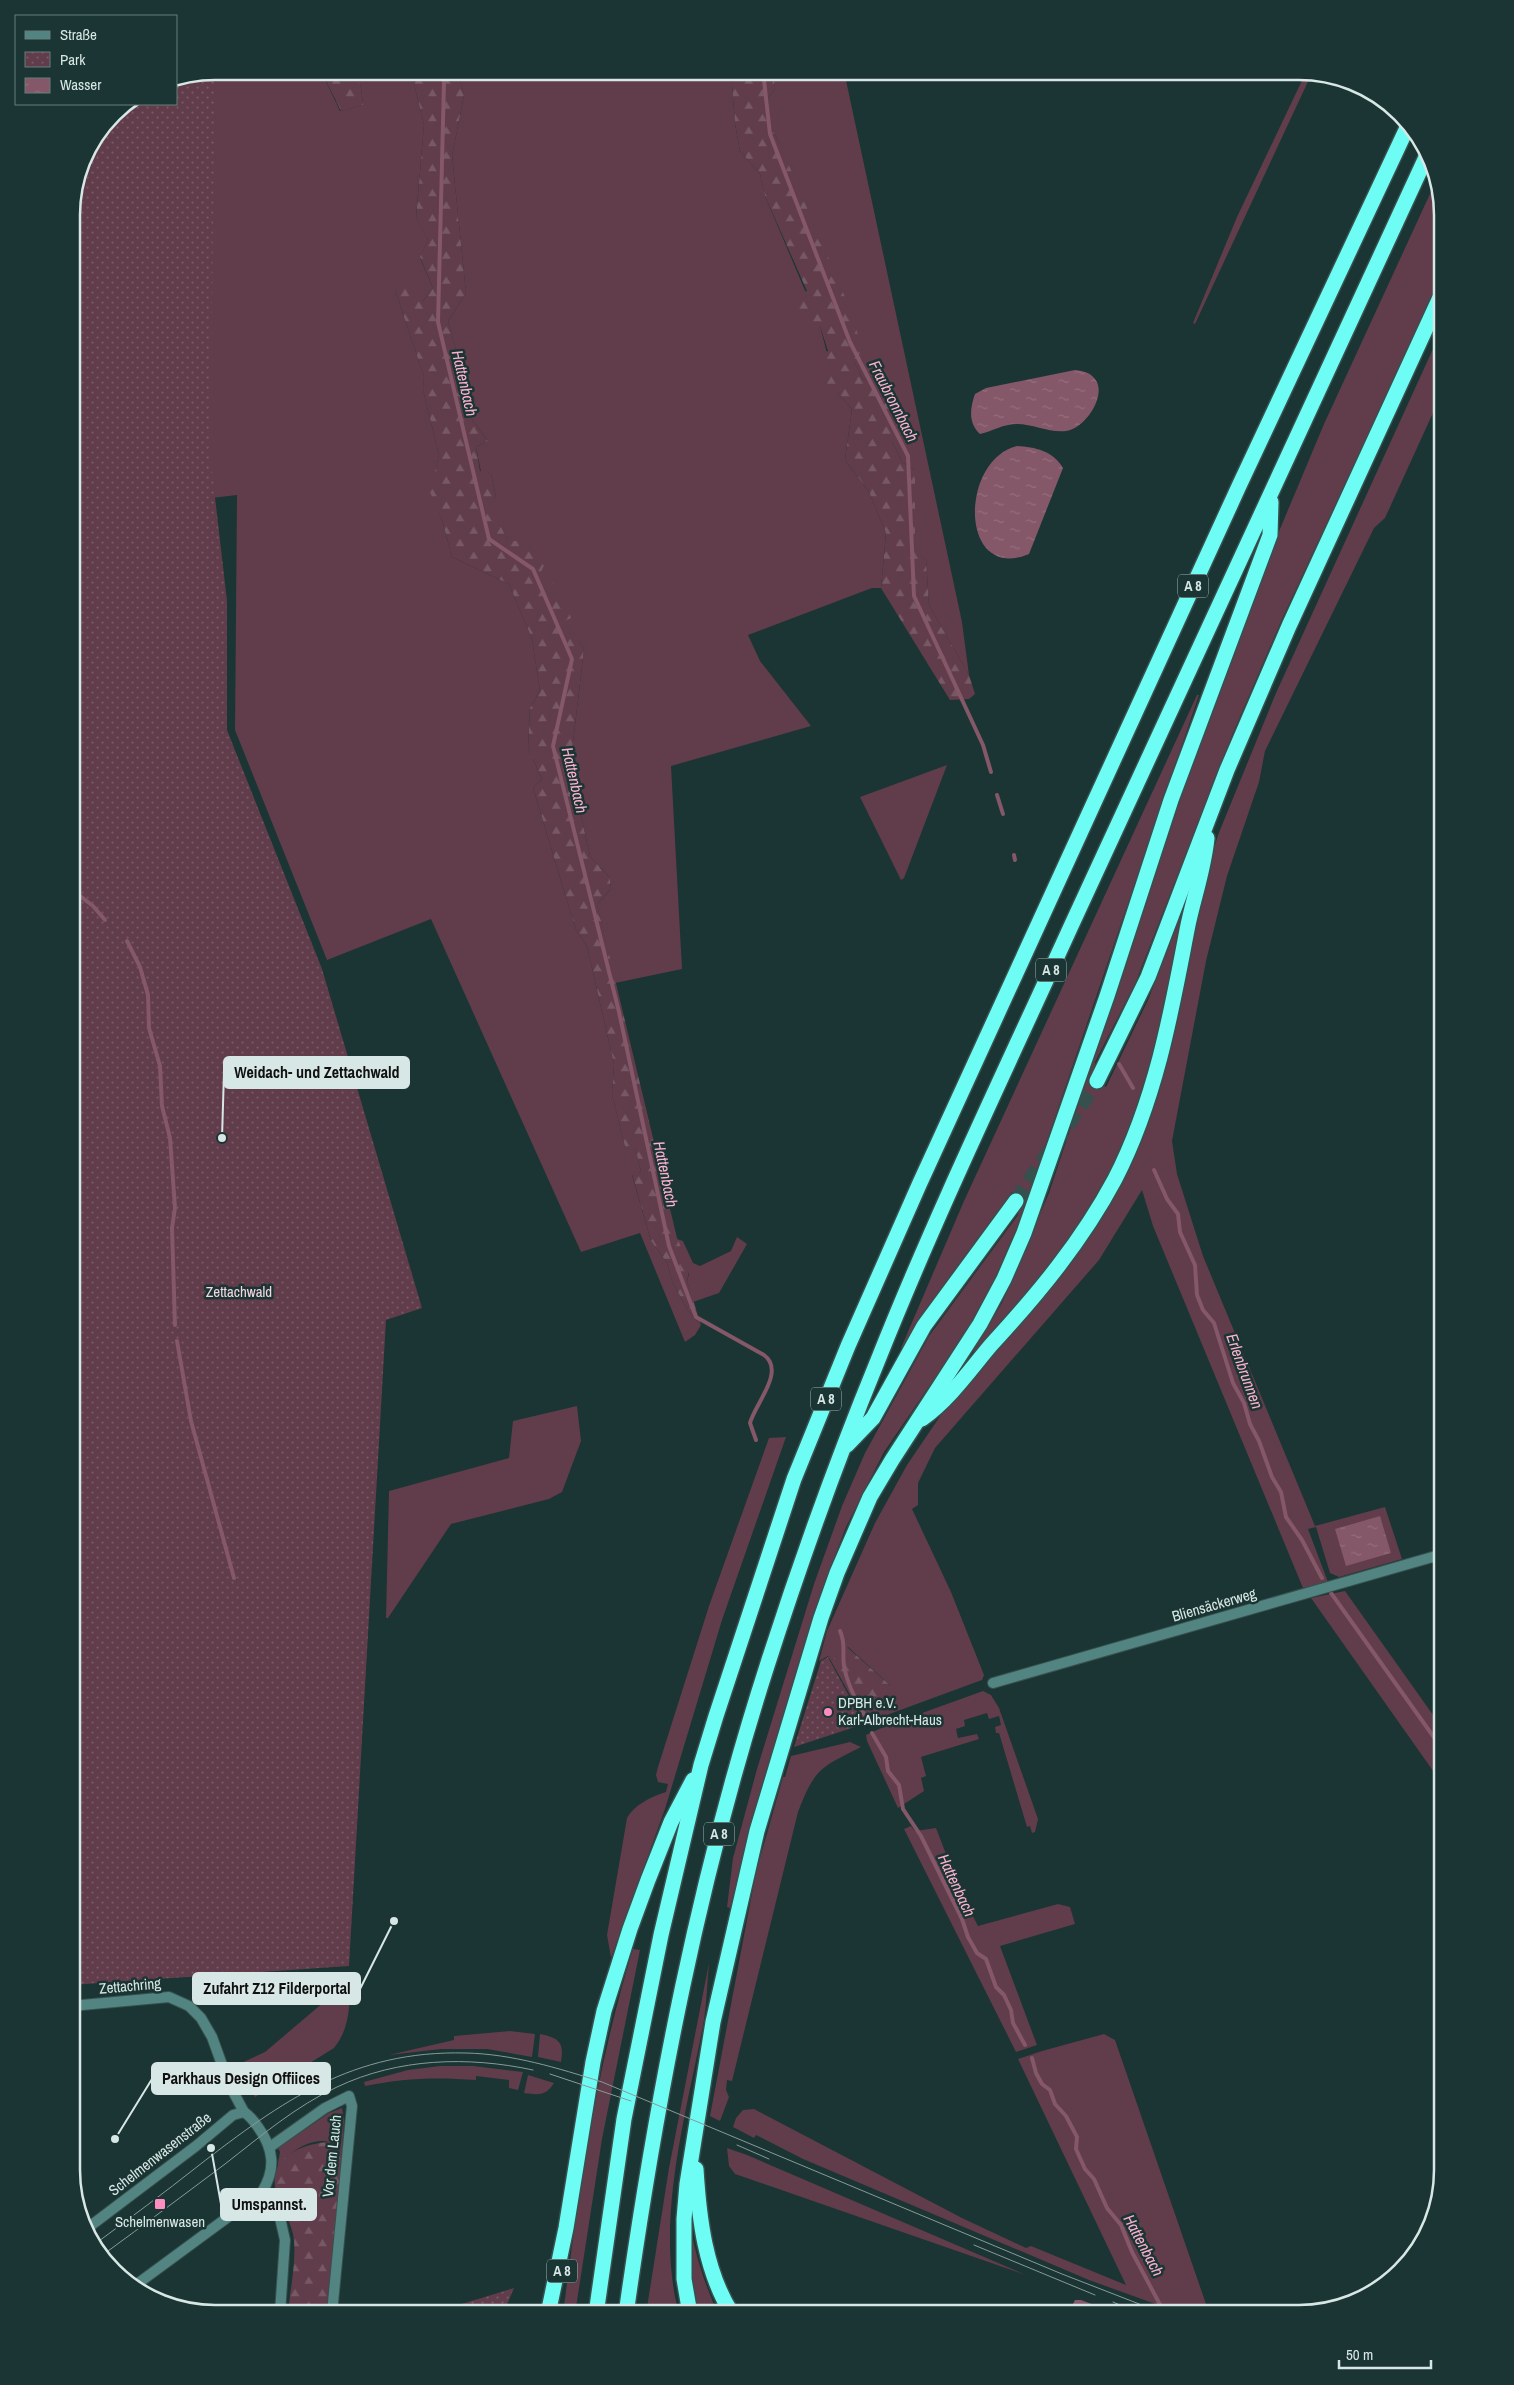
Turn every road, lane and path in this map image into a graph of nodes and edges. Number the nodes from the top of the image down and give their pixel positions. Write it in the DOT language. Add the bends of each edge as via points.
graph roads {
  1 [pos="1405,132"];
  2 [pos="1423,163"];
  3 [pos="1434,311"];
  4 [pos="1271,496"];
  5 [pos="1209,816"];
  6 [pos="1098,1081"];
  7 [pos="1016,1201"];
  8 [pos="913,1426"];
  9 [pos="842,1449"];
  10 [pos="1434,1557"];
  11 [pos="992,1683"];
  12 [pos="701,1765"];
  13 [pos="80,2005"];
  14 [pos="244,2112"];
  15 [pos="694,2138"];
  16 [pos="270,2147"];
  17 [pos="262,2192"];
  18 [pos="92,2225"];
  19 [pos="566,2228"];
  20 [pos="140,2282"];
  21 [pos="281,2305"];
  22 [pos="333,2305"];
  23 [pos="550,2305"];
  24 [pos="558,2305"];
  25 [pos="597,2305"];
  26 [pos="627,2305"];
  27 [pos="688,2305"];
  28 [pos="728,2305"];
  1 -- 12 [label="highway, A 8" via="1122,741 844,1355 771,1545"];
  2 -- 4 [label="highway, A 8"];
  3 -- 5 [label="highway" via="1289,626"];
  4 -- 8 [label="highway, A 8" via="1270,535 1171,800 1024,1233 980,1324"];
  4 -- 9 [label="highway, A 8" via="982,1120"];
  5 -- 6 [label="highway" via="1148,977"];
  5 -- 8 [label="highway" via="1205,861 1161,1054 1144,1112 1116,1177 1078,1241 1044,1286 942,1405"];
  7 -- 9 [label="highway, A 8" via="924,1326 873,1418"];
  8 -- 15 [label="highway, A 8" via="870,1497 853,1534 821,1618 783,1739 723,1974"];
  9 -- 26 [label="highway, A 8" via="765,1671 714,1851 672,2036 646,2176"];
  10 -- 11 [label="street, Bliensäckerweg"];
  12 -- 19 [label="highway, A 8" via="670,1822 612,1985 593,2062"];
  12 -- 25 [label="highway, A 8" via="640,2030 612,2189"];
  13 -- 14 [label="street, Zettachring" via="169,1998 189,2006 210,2032"];
  14 -- 16 [label="street" via="264,2134"];
  14 -- 18 [label="street, Schelmenwasenstraße" via="233,2115"];
  15 -- 27 [label="highway, A 8" via="682,2243"];
  15 -- 28 [label="highway" via="700,2212 709,2260"];
  16 -- 17 [label="street" via="272,2171"];
  16 -- 22 [label="street, Vor dem Lauch" via="325,2108 349,2096 352,2106"];
  17 -- 20 [label="street"];
  17 -- 21 [label="street" via="280,2218 285,2240"];
  19 -- 23 [label="highway"];
  19 -- 24 [label="highway, A 8"];
}
